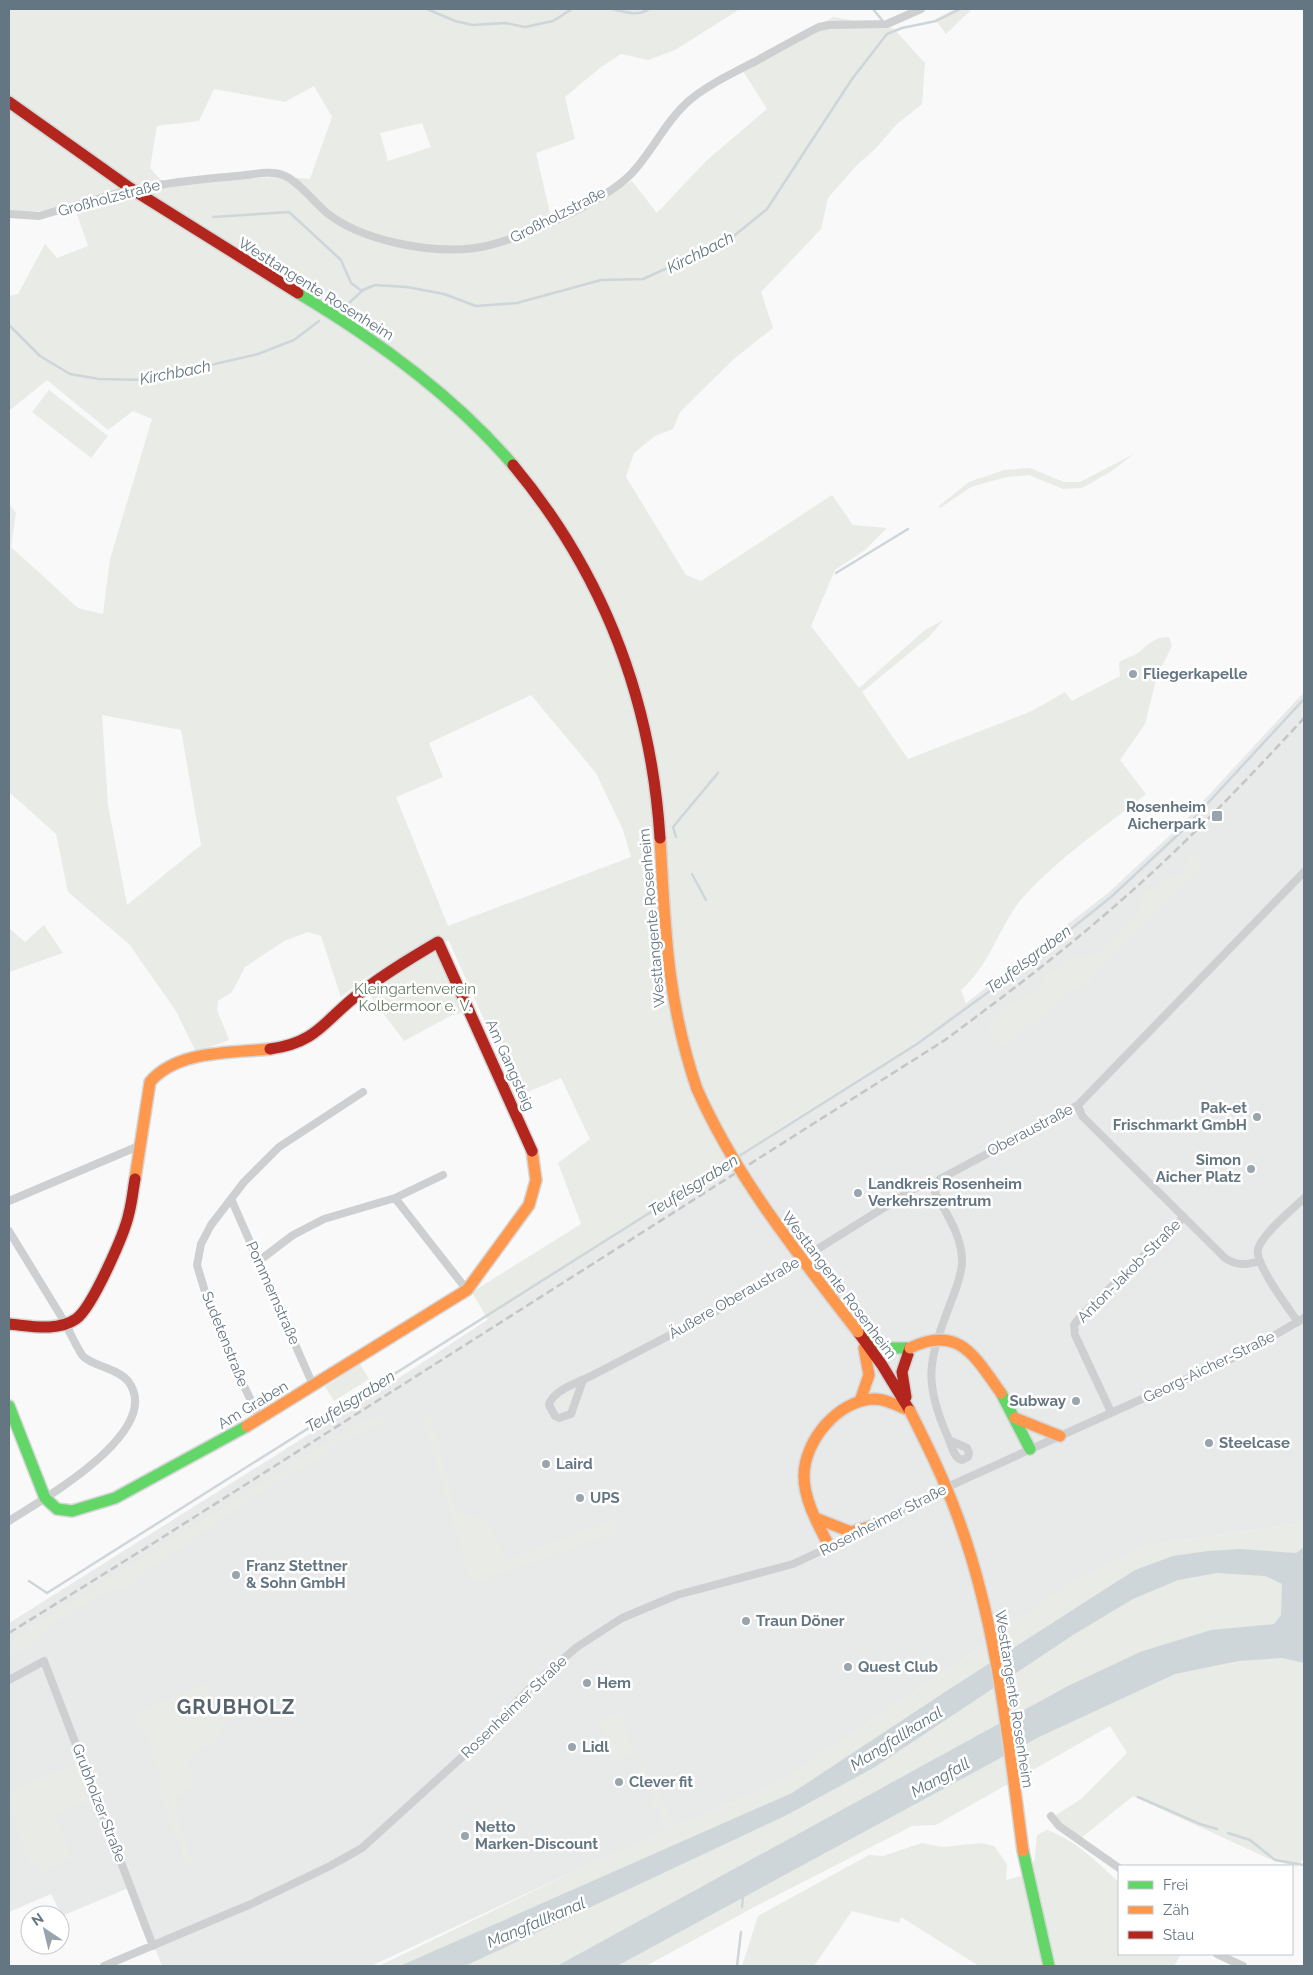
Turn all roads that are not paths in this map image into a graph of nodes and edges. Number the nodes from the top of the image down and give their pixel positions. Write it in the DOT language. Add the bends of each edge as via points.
graph roads {
  1 [pos="921,9"];
  2 [pos="9,102"];
  3 [pos="9,214"];
  4 [pos="1304,872"];
  5 [pos="363,1092"];
  6 [pos="1078,1105"];
  7 [pos="140,1145"];
  8 [pos="443,1175"];
  9 [pos="934,1184"];
  10 [pos="395,1198"];
  11 [pos="1304,1198"];
  12 [pos="9,1201"];
  13 [pos="232,1201"];
  14 [pos="1184,1217"];
  15 [pos="9,1231"];
  16 [pos="260,1260"];
  17 [pos="1259,1261"];
  18 [pos="467,1290"];
  19 [pos="1301,1320"];
  20 [pos="9,1324"];
  21 [pos="66,1324"];
  22 [pos="858,1332"];
  23 [pos="910,1348"];
  24 [pos="583,1380"];
  25 [pos="313,1385"];
  26 [pos="860,1401"];
  27 [pos="9,1406"];
  28 [pos="910,1411"];
  29 [pos="1111,1412"];
  30 [pos="260,1418"];
  31 [pos="1015,1418"];
  32 [pos="1060,1436"];
  33 [pos="949,1440"];
  34 [pos="1030,1449"];
  35 [pos="45,1498"];
  36 [pos="818,1519"];
  37 [pos="9,1521"];
  38 [pos="872,1526"];
  39 [pos="830,1548"];
  40 [pos="9,1680"];
  41 [pos="1051,1816"];
  42 [pos="1118,1867"];
  43 [pos="153,1946"];
  44 [pos="1219,1955"];
  45 [pos="105,1966"];
  46 [pos="1049,1966"];
  47 [pos="1242,1966"];
  1 -- 3 [label="street, Großholzstraße, bridge" via="887,24 820,28 729,75 684,106 623,181 522,235 487,246 458,249 383,239 329,215 284,175 254,174 180,181 118,193 39,216"];
  2 -- 22 [label="main road, Westtangente Rosenheim, bridge" via="149,202 335,315 390,354 459,411 511,465 564,535 606,614 638,696 650,752 659,831 669,978 678,1027 697,1089 725,1150 752,1193"];
  4 -- 6 [label="street, Oberaustraße"];
  5 -- 13 [label="street, Sudetenstraße" via="279,1147 244,1182"];
  6 -- 9 [label="street, Oberaustraße"];
  6 -- 14 [label="street" via="1082,1116"];
  7 -- 12 [label="street"];
  7 -- 18 [label="main road, Am Gangsteig" via="152,1077 172,1064 216,1053 273,1050 309,1038 390,970 438,942 538,1171 536,1189 529,1205"];
  7 -- 21 [label="main road" via="129,1215 104,1275 78,1318"];
  8 -- 10 [label="street"];
  9 -- 24 [label="street, Äußere Oberaustraße" via="924,1184 912,1190 720,1309"];
  9 -- 33 [label="street" via="935,1193 957,1238 962,1262 931,1364 934,1399"];
  10 -- 16 [label="street" via="324,1219 293,1235"];
  10 -- 18 [label="street"];
  11 -- 17 [label="street" via="1262,1240 1258,1248"];
  13 -- 16 [label="street, Pommernstraße"];
  13 -- 30 [label="street, Sudetenstraße" via="211,1225 201,1244 198,1265 212,1315"];
  14 -- 17 [label="street, Anton-Jakob-Straße" via="1232,1263"];
  14 -- 29 [label="street, Anton-Jakob-Straße" via="1074,1325 1075,1335"];
  15 -- 21 [label="street"];
  16 -- 25 [label="street, Pommernstraße"];
  17 -- 19 [label="street"];
  18 -- 25 [label="main road, Am Graben"];
  19 -- 29 [label="street, Georg-Aicher-Straße" via="1246,1352"];
  20 -- 21 [label="main road" via="44,1328"];
  21 -- 35 [label="street" via="84,1357 128,1380 135,1406 121,1437 108,1453"];
  22 -- 23 [label="main road" via="886,1349"];
  22 -- 26 [label="main road" via="870,1366"];
  22 -- 28 [label="main road, Westtangente Rosenheim"];
  23 -- 28 [label="main road" via="901,1372"];
  23 -- 31 [label="main road, bridge" via="934,1337 959,1343 1001,1393"];
  24 -- 24 [label="street, Äußere Oberaustraße" via="552,1397 550,1409 555,1416 571,1414"];
  25 -- 30 [label="main road, Am Graben"];
  26 -- 28 [label="main road" via="884,1400"];
  26 -- 36 [label="main road" via="829,1421 815,1437 805,1461 806,1490"];
  27 -- 35 [label="main road"];
  28 -- 46 [label="main road, Westtangente Rosenheim, bridge" via="937,1462 964,1530 975,1570 992,1640 1023,1851"];
  29 -- 32 [label="street, Rosenheimer Straße"];
  30 -- 35 [label="main road, Am Graben" via="115,1498 72,1511 58,1509"];
  31 -- 32 [label="main road"];
  31 -- 34 [label="main road"];
  32 -- 34 [label="street, Rosenheimer Straße"];
  34 -- 38 [label="street, Rosenheimer Straße" via="934,1493"];
  35 -- 37 [label="street"];
  36 -- 38 [label="main road" via="851,1532"];
  36 -- 39 [label="main road"];
  38 -- 39 [label="street, Rosenheimer Straße"];
  39 -- 43 [label="street, Rosenheimer Straße" via="772,1571 677,1595 614,1623 577,1647 534,1684 472,1748 362,1848 314,1874"];
  40 -- 43 [label="street, Grubholzer Straße" via="44,1661"];
  41 -- 42 [label="street" via="1059,1826"];
  43 -- 45 [label="street, Rosenheimer Straße"];
  44 -- 47 [label="street"];
}
